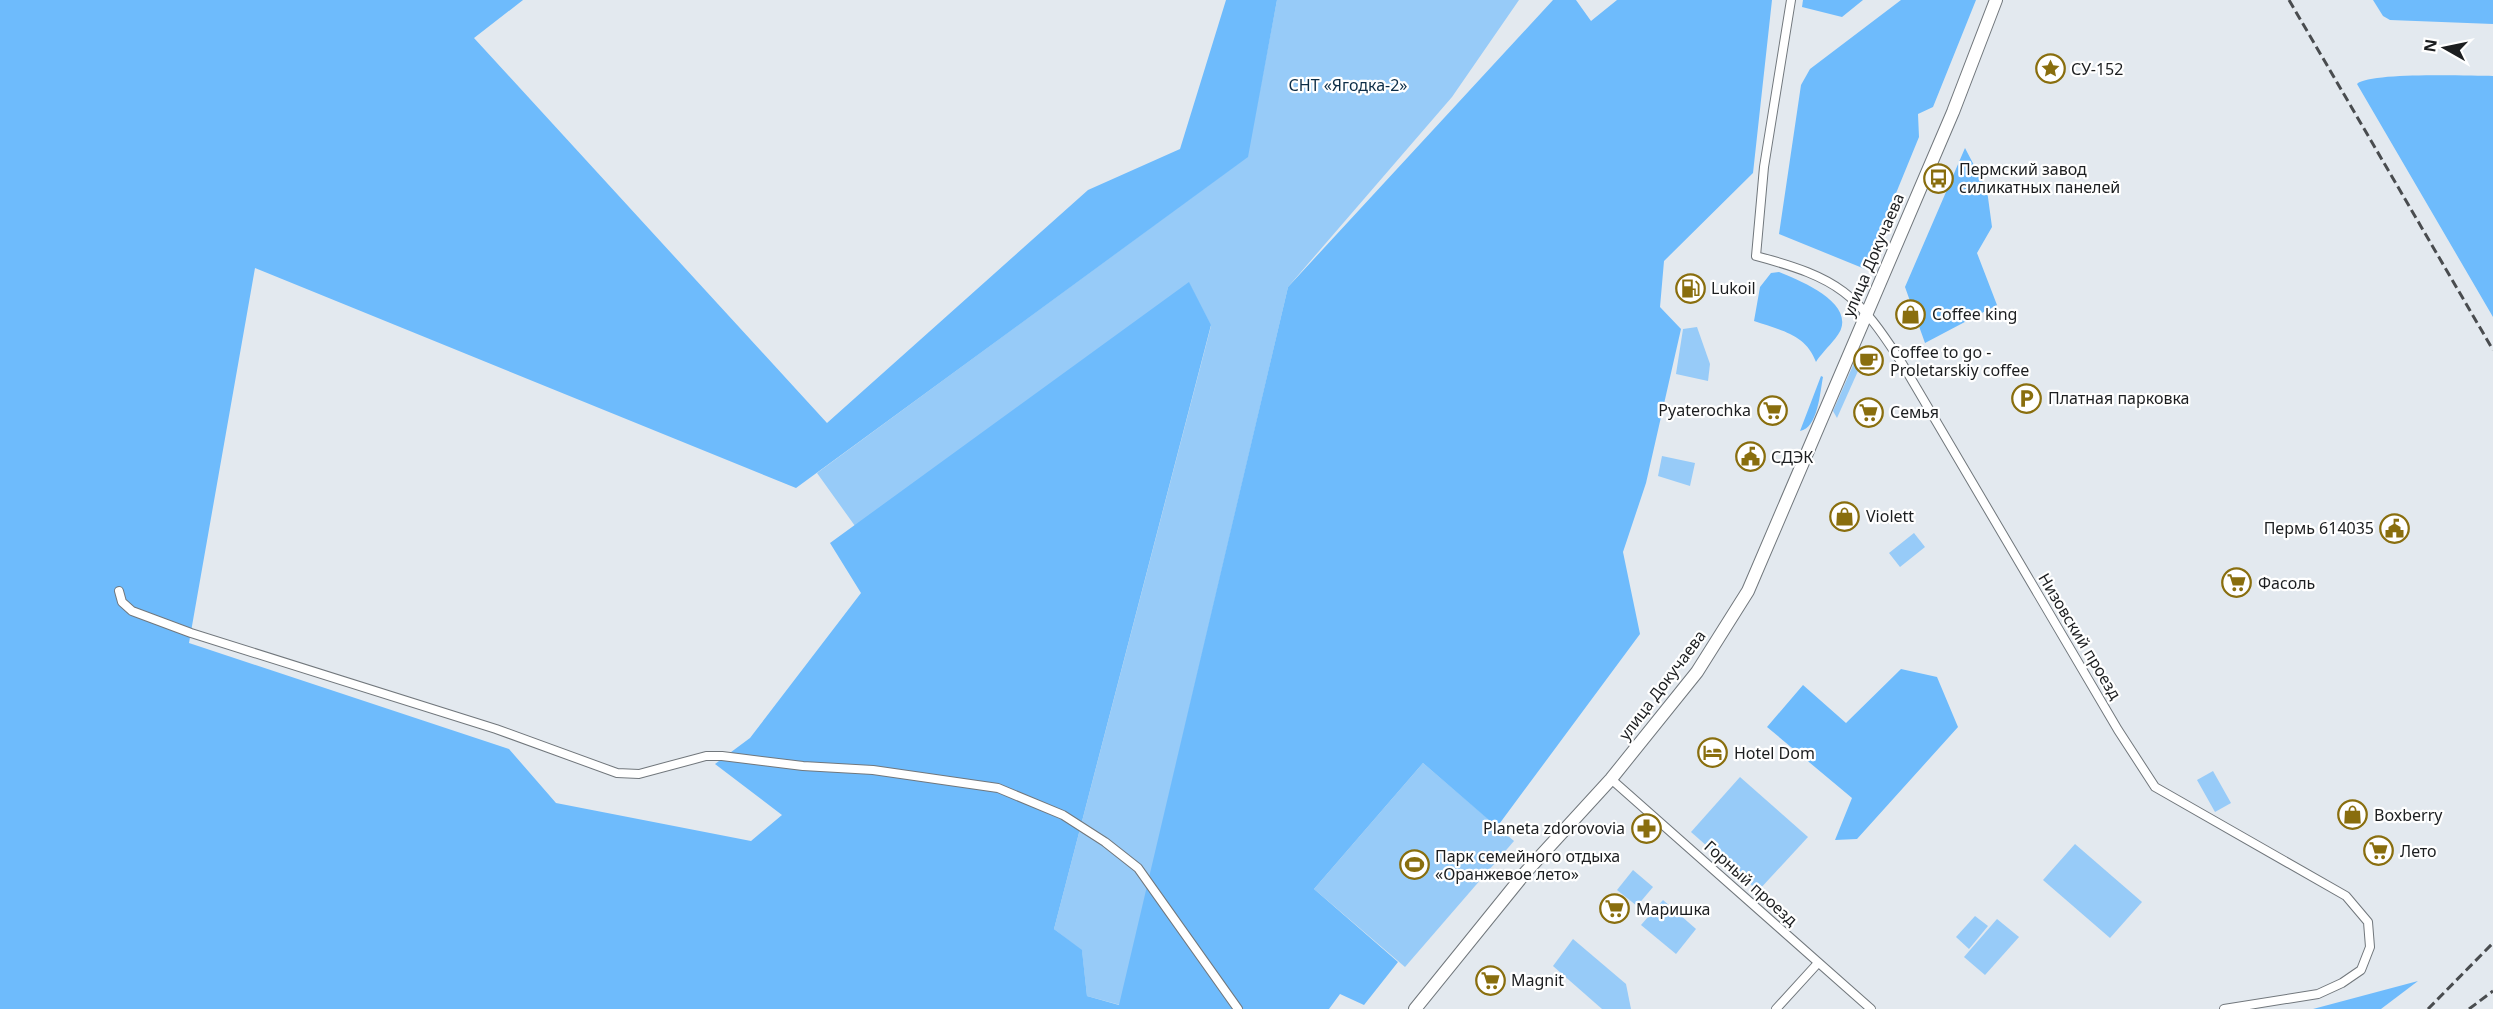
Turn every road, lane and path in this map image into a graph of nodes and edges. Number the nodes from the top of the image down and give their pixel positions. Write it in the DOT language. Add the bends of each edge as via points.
graph roads {
  1 [pos="1791,0"];
  2 [pos="1996,0"];
  3 [pos="1867,312"];
  4 [pos="119,591"];
  5 [pos="1611,779"];
  6 [pos="1818,963"];
  7 [pos="1238,1009"];
  8 [pos="1415,1009"];
  9 [pos="1776,1009"];
  10 [pos="1871,1009"];
  11 [pos="2224,1009"];
  1 -- 3 [label="street, Низовский проезд" via="1764,167 1756,256 1831,282"];
  2 -- 3 [label="main road, улица Докучаева" via="1953,112"];
  3 -- 5 [label="main road, улица Докучаева" via="1748,591 1697,672"];
  3 -- 11 [label="street, Низовский проезд" via="1903,364 2118,730 2156,787 2346,896 2368,922 2370,948 2361,970 2342,983 2318,994"];
  4 -- 7 [label="street" via="122,602 132,611 191,633 496,729 617,773 639,774 706,756 722,756 873,770 998,788 1063,815 1138,868"];
  5 -- 6 [label="street, Горный проезд"];
  5 -- 8 [label="main road, улица Докучаева" via="1526,873"];
  6 -- 9 [label="street"];
  6 -- 10 [label="street, Горный проезд"];
}
